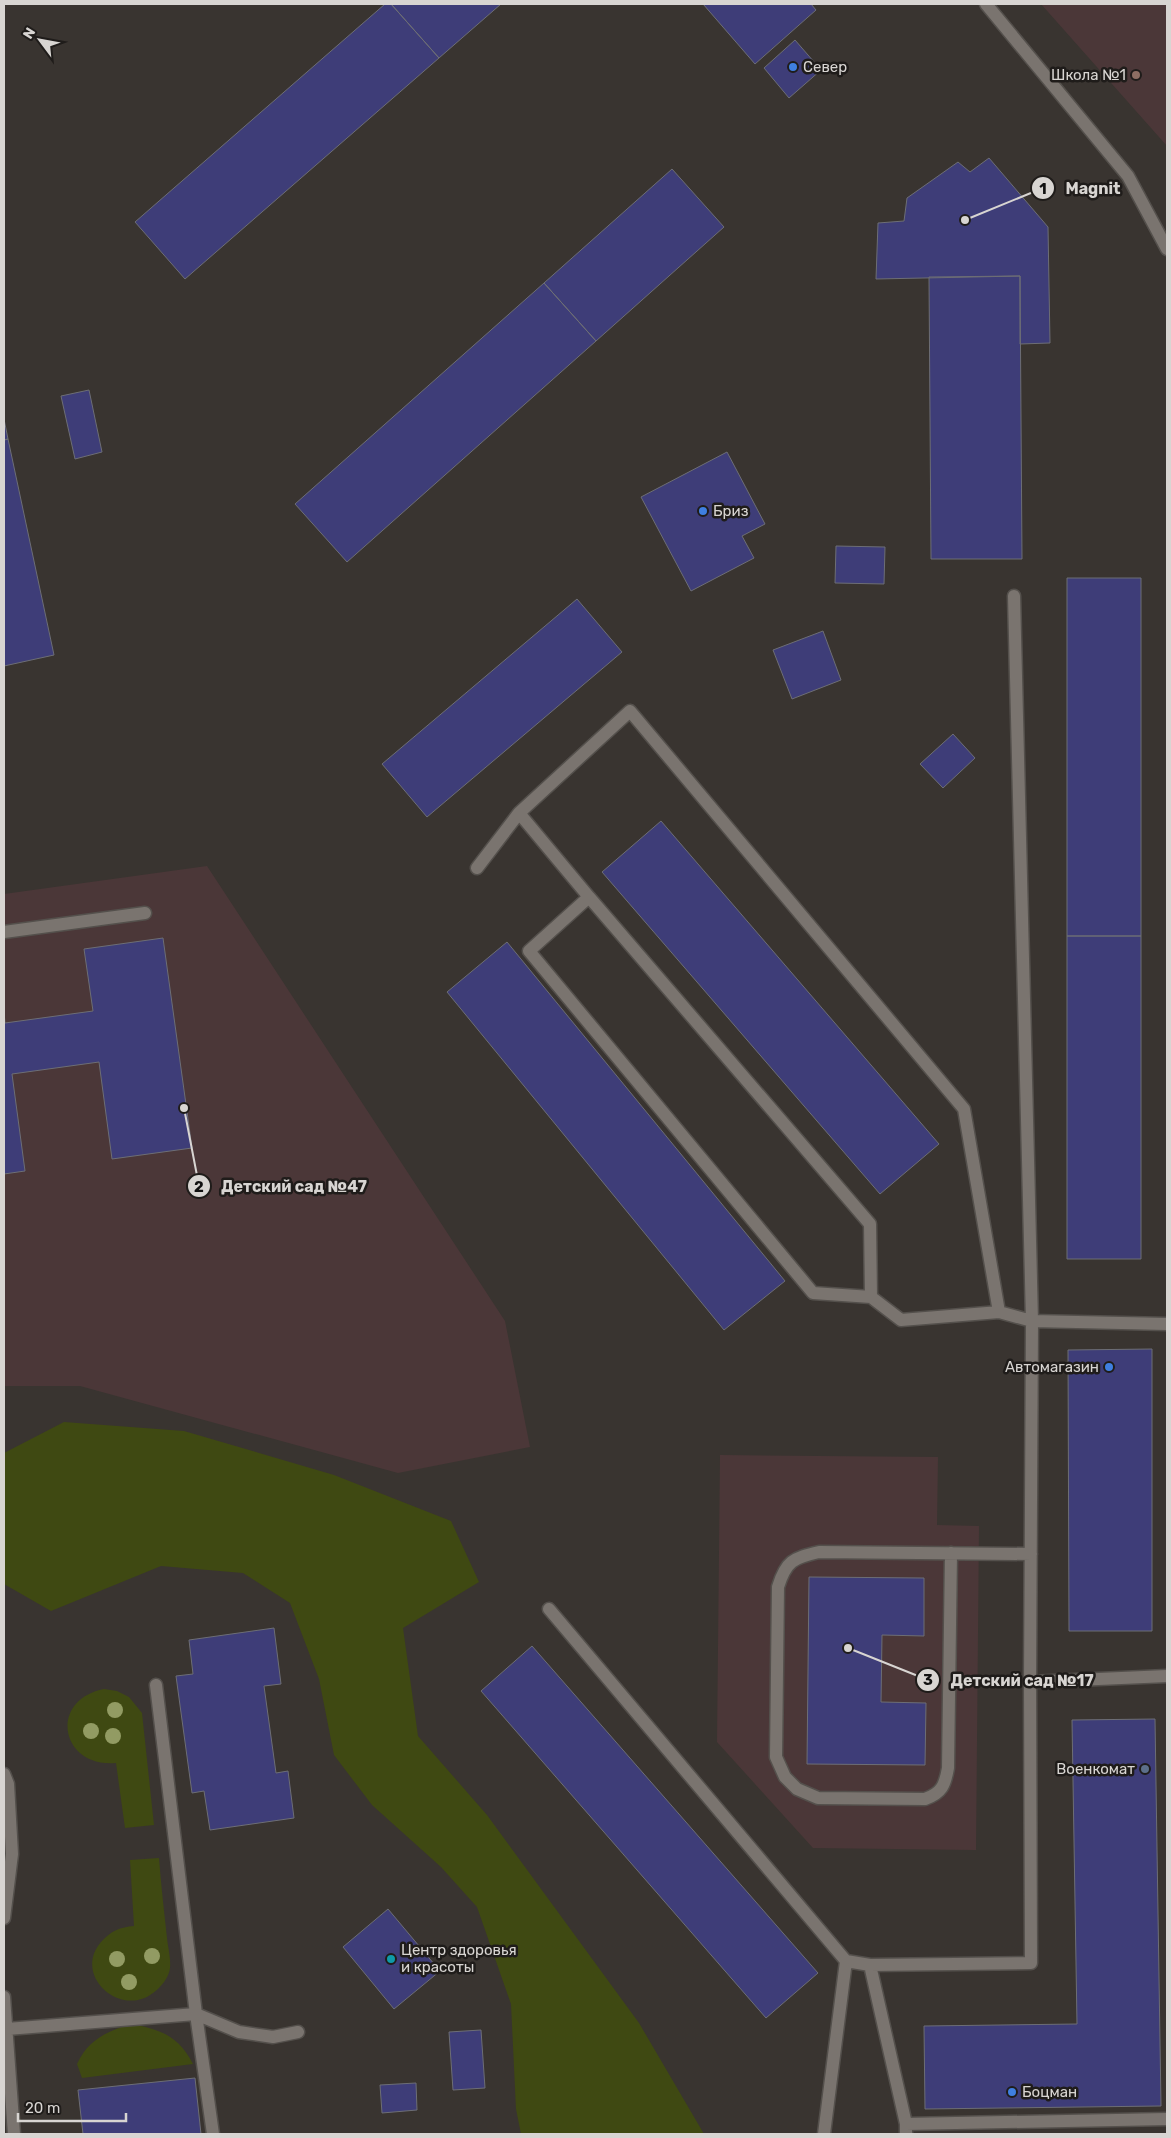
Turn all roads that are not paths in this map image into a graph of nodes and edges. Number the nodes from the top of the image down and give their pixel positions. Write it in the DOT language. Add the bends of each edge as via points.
graph roads {
  1 [pos="986,4"];
  2 [pos="1166,242"];
  3 [pos="1014,596"];
  4 [pos="519,813"];
  5 [pos="477,868"];
  6 [pos="589,897"];
  7 [pos="146,913"];
  8 [pos="4,932"];
  9 [pos="871,1297"];
  10 [pos="999,1312"];
  11 [pos="1032,1321"];
  12 [pos="1167,1324"];
  13 [pos="951,1554"];
  14 [pos="1031,1554"];
  15 [pos="549,1609"];
  16 [pos="1167,1676"];
  17 [pos="1030,1682"];
  18 [pos="156,1685"];
  19 [pos="4,1774"];
  20 [pos="4,1918"];
  21 [pos="846,1961"];
  22 [pos="870,1965"];
  23 [pos="4,1997"];
  24 [pos="196,2014"];
  25 [pos="7,2029"];
  26 [pos="298,2032"];
  27 [pos="1167,2119"];
  28 [pos="906,2129"];
  29 [pos="14,2134"];
  30 [pos="213,2134"];
  31 [pos="824,2134"];
  1 -- 2 [label="street" via="1128,176"];
  3 -- 11 [label="street"];
  4 -- 5 [label="street"];
  4 -- 6 [label="street"];
  4 -- 10 [label="street" via="630,711 964,1109"];
  6 -- 9 [label="street" via="870,1224"];
  6 -- 9 [label="street" via="529,951 813,1293"];
  7 -- 8 [label="street"];
  9 -- 10 [label="street" via="901,1320"];
  10 -- 11 [label="street"];
  11 -- 12 [label="street"];
  11 -- 14 [label="street"];
  13 -- 13 [label="street" via="948,1768 945,1786 935,1796 925,1799 818,1798 796,1789 785,1777 776,1757 778,1587 783,1571 796,1558 819,1552"];
  13 -- 14 [label="street"];
  14 -- 17 [label="street"];
  15 -- 21 [label="street"];
  16 -- 17 [label="street"];
  17 -- 22 [label="street" via="1031,1963"];
  18 -- 24 [label="street"];
  19 -- 20 [label="street" via="8,1784 12,1854"];
  21 -- 22 [label="street"];
  21 -- 31 [label="street"];
  22 -- 28 [label="street"];
  23 -- 25 [label="street"];
  24 -- 25 [label="street"];
  24 -- 26 [label="street" via="239,2032 273,2037"];
  24 -- 30 [label="street"];
  25 -- 29 [label="street"];
  27 -- 28 [label="street"];
}
